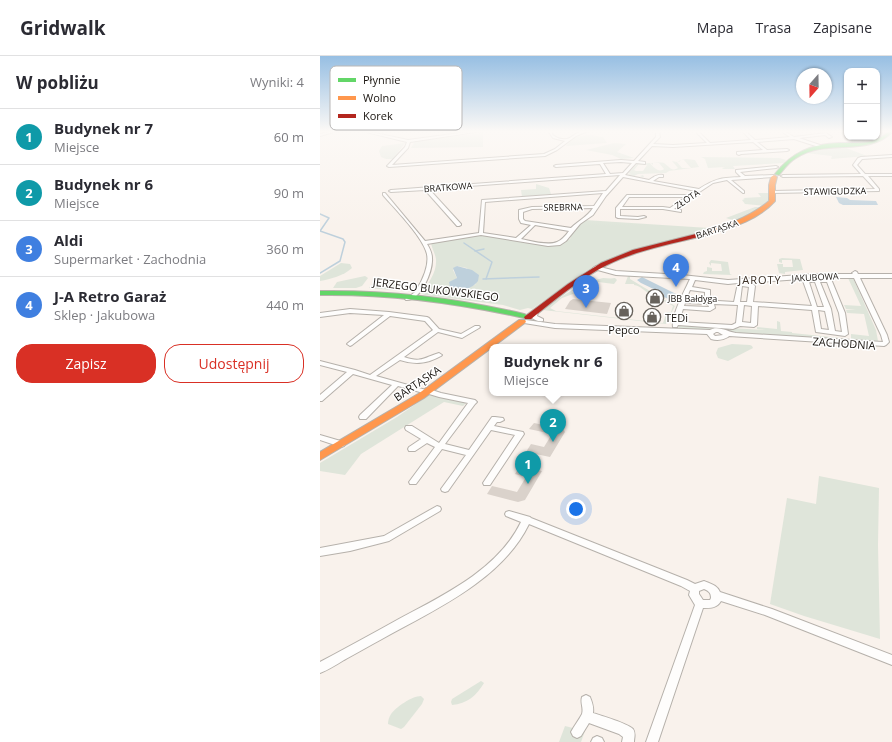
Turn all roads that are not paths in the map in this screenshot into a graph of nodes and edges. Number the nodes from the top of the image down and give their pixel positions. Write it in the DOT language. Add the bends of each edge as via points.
graph roads {
  1 [pos="392,163"];
  2 [pos="434,163"];
  3 [pos="601,163"];
  4 [pos="634,163"];
  5 [pos="789,163"];
  6 [pos="857,163"];
  7 [pos="556,166"];
  8 [pos="764,168"];
  9 [pos="777,174"];
  10 [pos="611,175"];
  11 [pos="623,175"];
  12 [pos="724,175"];
  13 [pos="892,175"];
  14 [pos="662,176"];
  15 [pos="864,176"];
  16 [pos="744,178"];
  17 [pos="728,179"];
  18 [pos="708,180"];
  19 [pos="650,181"];
  20 [pos="716,181"];
  21 [pos="426,188"];
  22 [pos="684,188"];
  23 [pos="699,190"];
  24 [pos="391,191"];
  25 [pos="606,192"];
  26 [pos="742,192"];
  27 [pos="772,192"];
  28 [pos="384,194"];
  29 [pos="691,194"];
  30 [pos="619,207"];
  31 [pos="594,208"];
  32 [pos="671,209"];
  33 [pos="679,211"];
  34 [pos="618,214"];
  35 [pos="534,224"];
  36 [pos="459,226"];
  37 [pos="572,230"];
  38 [pos="481,234"];
  39 [pos="517,240"];
  40 [pos="424,243"];
  41 [pos="602,269"];
  42 [pos="855,275"];
  43 [pos="892,276"];
  44 [pos="694,278"];
  45 [pos="828,278"];
  46 [pos="817,280"];
  47 [pos="709,282"];
  48 [pos="689,288"];
  49 [pos="696,289"];
  50 [pos="708,290"];
  51 [pos="320,295"];
  52 [pos="409,297"];
  53 [pos="696,297"];
  54 [pos="709,301"];
  55 [pos="681,304"];
  56 [pos="739,304"];
  57 [pos="752,304"];
  58 [pos="815,308"];
  59 [pos="828,309"];
  60 [pos="389,314"];
  61 [pos="320,315"];
  62 [pos="525,319"];
  63 [pos="675,323"];
  64 [pos="739,324"];
  65 [pos="477,327"];
  66 [pos="437,330"];
  67 [pos="674,331"];
  68 [pos="832,333"];
  69 [pos="350,344"];
  70 [pos="492,344"];
  71 [pos="489,346"];
  72 [pos="439,355"];
  73 [pos="398,357"];
  74 [pos="320,363"];
  75 [pos="353,371"];
  76 [pos="371,377"];
  77 [pos="397,384"];
  78 [pos="428,392"];
  79 [pos="320,399"];
  80 [pos="363,417"];
  81 [pos="500,420"];
  82 [pos="490,427"];
  83 [pos="408,428"];
  84 [pos="320,437"];
  85 [pos="427,440"];
  86 [pos="341,444"];
  87 [pos="441,446"];
  88 [pos="412,449"];
  89 [pos="470,453"];
  90 [pos="320,457"];
  91 [pos="413,482"];
  92 [pos="487,483"];
  93 [pos="445,489"];
  94 [pos="437,508"];
  95 [pos="509,514"];
  96 [pos="527,519"];
  97 [pos="320,552"];
  98 [pos="695,589"];
  99 [pos="717,596"];
  100 [pos="700,604"];
  101 [pos="890,660"];
  102 [pos="320,668"];
  103 [pos="586,701"];
  104 [pos="587,716"];
  105 [pos="576,732"];
  106 [pos="628,742"];
  107 [pos="652,742"];
  1 -- 2 [label="street" via="389,166"];
  3 -- 7 [label="street"];
  3 -- 10 [label="street"];
  4 -- 11 [label="street, SREBRNA"];
  5 -- 9 [label="street"];
  6 -- 15 [label="street" via="855,166"];
  8 -- 9 [label="street"];
  8 -- 9 [label="street"];
  8 -- 16 [label="street" via="737,171"];
  9 -- 15 [label="street, STAWIGUDZKA"];
  9 -- 16 [label="street, ZŁOTA"];
  9 -- 27 [label="street, BARTĄSKA"];
  10 -- 11 [label="street, BRATKOWA"];
  10 -- 21 [label="street, BRATKOWA"];
  11 -- 19 [label="street"];
  11 -- 25 [label="street, SREBRNA"];
  12 -- 17 [label="street"];
  13 -- 15 [label="street, STAWIGUDZKA"];
  14 -- 19 [label="street" via="658,175"];
  15 -- 27 [label="street, STAWIGUDZKA" via="878,190"];
  16 -- 17 [label="street, ZŁOTA"];
  17 -- 20 [label="street, ZŁOTA"];
  17 -- 26 [label="street"];
  18 -- 20 [label="street"];
  19 -- 22 [label="street"];
  20 -- 23 [label="street, ZŁOTA"];
  21 -- 24 [label="street, BRATKOWA"];
  21 -- 36 [label="street"];
  22 -- 23 [label="street"];
  22 -- 29 [label="street" via="680,190"];
  23 -- 29 [label="street, ZŁOTA"];
  25 -- 31 [label="street, SREBRNA"];
  25 -- 38 [label="street" via="483,201"];
  27 -- 41 [label="street, BARTĄSKA" via="772,201 767,208 747,218 713,232 658,244"];
  28 -- 40 [label="street"];
  29 -- 30 [label="street" via="628,196"];
  29 -- 32 [label="street, ZŁOTA"];
  31 -- 35 [label="street, SREBRNA" via="532,208 521,211 523,222"];
  31 -- 37 [label="street, SREBRNA" via="591,214"];
  32 -- 33 [label="street"];
  32 -- 34 [label="street" via="618,208"];
  34 -- 34 [label="street" via="618,217 644,217 638,214"];
  35 -- 37 [label="street"];
  35 -- 39 [label="street"];
  37 -- 39 [label="street, SREBRNA" via="562,242 548,245"];
  38 -- 39 [label="street"];
  38 -- 40 [label="street"];
  40 -- 52 [label="street" via="429,253 430,264 421,288"];
  41 -- 44 [label="street, JAKUBOWA"];
  41 -- 62 [label="street, BARTĄSKA" via="570,285"];
  42 -- 43 [label="street, JAKUBOWA"];
  42 -- 45 [label="street, JAKUBOWA"];
  42 -- 67 [label="street, ZACHODNIA" via="884,335 884,344 736,335 718,337"];
  44 -- 45 [label="street, JAKUBOWA" via="732,282"];
  44 -- 48 [label="street"];
  45 -- 46 [label="street"];
  45 -- 68 [label="street" via="842,312 845,334"];
  46 -- 58 [label="street" via="806,281"];
  46 -- 59 [label="street"];
  47 -- 50 [label="street"];
  48 -- 49 [label="street"];
  48 -- 55 [label="street"];
  49 -- 50 [label="street"];
  49 -- 53 [label="street"];
  50 -- 54 [label="street"];
  51 -- 52 [label="street, JERZEGO BUKOWSKIEGO" via="376,293"];
  52 -- 62 [label="street, JERZEGO BUKOWSKIEGO" via="492,308"];
  54 -- 55 [label="street" via="712,308 710,310"];
  54 -- 56 [label="street"];
  55 -- 63 [label="street"];
  56 -- 57 [label="street"];
  56 -- 57 [label="street" via="740,284 743,284 752,286"];
  56 -- 64 [label="street"];
  57 -- 58 [label="street"];
  57 -- 64 [label="street" via="754,325"];
  58 -- 59 [label="street"];
  58 -- 68 [label="street" via="818,331"];
  59 -- 68 [label="street"];
  60 -- 61 [label="street" via="350,311"];
  60 -- 66 [label="street" via="427,319"];
  60 -- 69 [label="street"];
  62 -- 67 [label="street" via="568,327"];
  62 -- 70 [label="street, BARTĄSKA"];
  63 -- 64 [label="street" via="732,327"];
  63 -- 67 [label="street"];
  65 -- 66 [label="street" via="462,336"];
  66 -- 73 [label="street"];
  71 -- 78 [label="street, BARTĄSKA"];
  72 -- 73 [label="street" via="430,361 417,362"];
  73 -- 76 [label="street"];
  74 -- 75 [label="street"];
  75 -- 76 [label="street"];
  75 -- 79 [label="street"];
  76 -- 77 [label="street"];
  77 -- 78 [label="street"];
  77 -- 80 [label="street"];
  78 -- 86 [label="street, BARTĄSKA"];
  78 -- 87 [label="street" via="473,402"];
  81 -- 82 [label="street" via="495,419"];
  82 -- 89 [label="street"];
  82 -- 92 [label="street" via="521,433"];
  83 -- 85 [label="street"];
  84 -- 86 [label="street"];
  85 -- 87 [label="street"];
  85 -- 88 [label="street"];
  86 -- 90 [label="street, BARTĄSKA"];
  87 -- 89 [label="street"];
  87 -- 91 [label="street"];
  89 -- 93 [label="street"];
  94 -- 97 [label="street" via="386,538"];
  95 -- 96 [label="street"];
  96 -- 98 [label="street"];
  96 -- 102 [label="street" via="512,544 470,582 437,604"];
  98 -- 99 [label="street" via="708,586"];
  98 -- 100 [label="street" via="694,595"];
  99 -- 100 [label="street" via="712,604"];
  99 -- 101 [label="street" via="761,610"];
  100 -- 107 [label="street"];
  103 -- 104 [label="street"];
  104 -- 105 [label="street"];
  104 -- 106 [label="street" via="623,730 629,734"];
}
